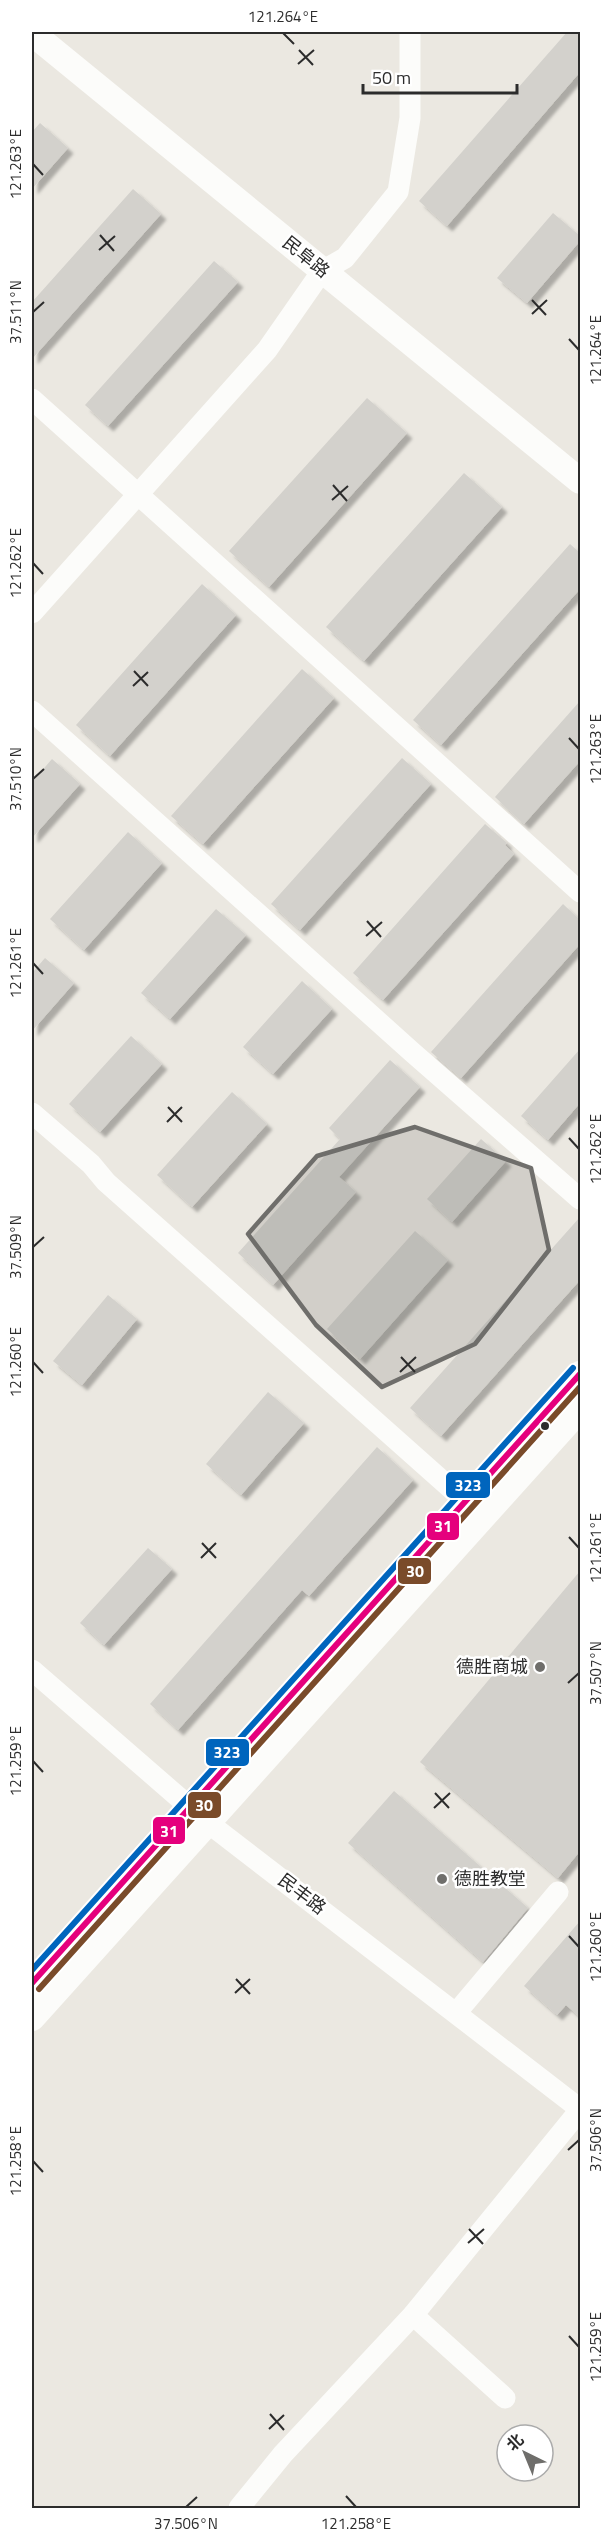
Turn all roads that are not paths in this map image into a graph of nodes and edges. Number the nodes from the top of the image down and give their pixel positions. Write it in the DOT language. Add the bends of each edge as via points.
graph roads {
  1 [pos="410,32"];
  2 [pos="32,33"];
  3 [pos="322,271"];
  4 [pos="32,399"];
  5 [pos="580,481"];
  6 [pos="138,494"];
  7 [pos="32,613"];
  8 [pos="32,711"];
  9 [pos="580,892"];
  10 [pos="32,1113"];
  11 [pos="580,1199"];
  12 [pos="580,1374"];
  13 [pos="580,1409"];
  14 [pos="465,1501"];
  15 [pos="32,1670"];
  16 [pos="199,1813"];
  17 [pos="558,1893"];
  18 [pos="32,1983"];
  19 [pos="457,2012"];
  20 [pos="32,2018"];
  21 [pos="580,2110"];
  22 [pos="413,2315"];
  23 [pos="505,2398"];
  24 [pos="242,2508"];
  1 -- 3 [label="street" via="410,118 398,192 345,258"];
  2 -- 3 [label="street, 民阜路"];
  3 -- 5 [label="street, 民阜路"];
  3 -- 6 [label="street" via="267,350"];
  4 -- 6 [label="street"];
  6 -- 7 [label="street"];
  6 -- 9 [label="street"];
  8 -- 11 [label="street"];
  10 -- 14 [label="street"];
  12 -- 14 [label="street"];
  13 -- 16 [label="street"];
  14 -- 16 [label="street"];
  15 -- 16 [label="street, 民丰路"];
  16 -- 18 [label="street"];
  16 -- 19 [label="street, 民丰路"];
  16 -- 20 [label="street"];
  17 -- 19 [label="street"];
  19 -- 21 [label="street, 民丰路"];
  21 -- 22 [label="street"];
  22 -- 23 [label="street"];
  22 -- 24 [label="street" via="283,2454"];
}
